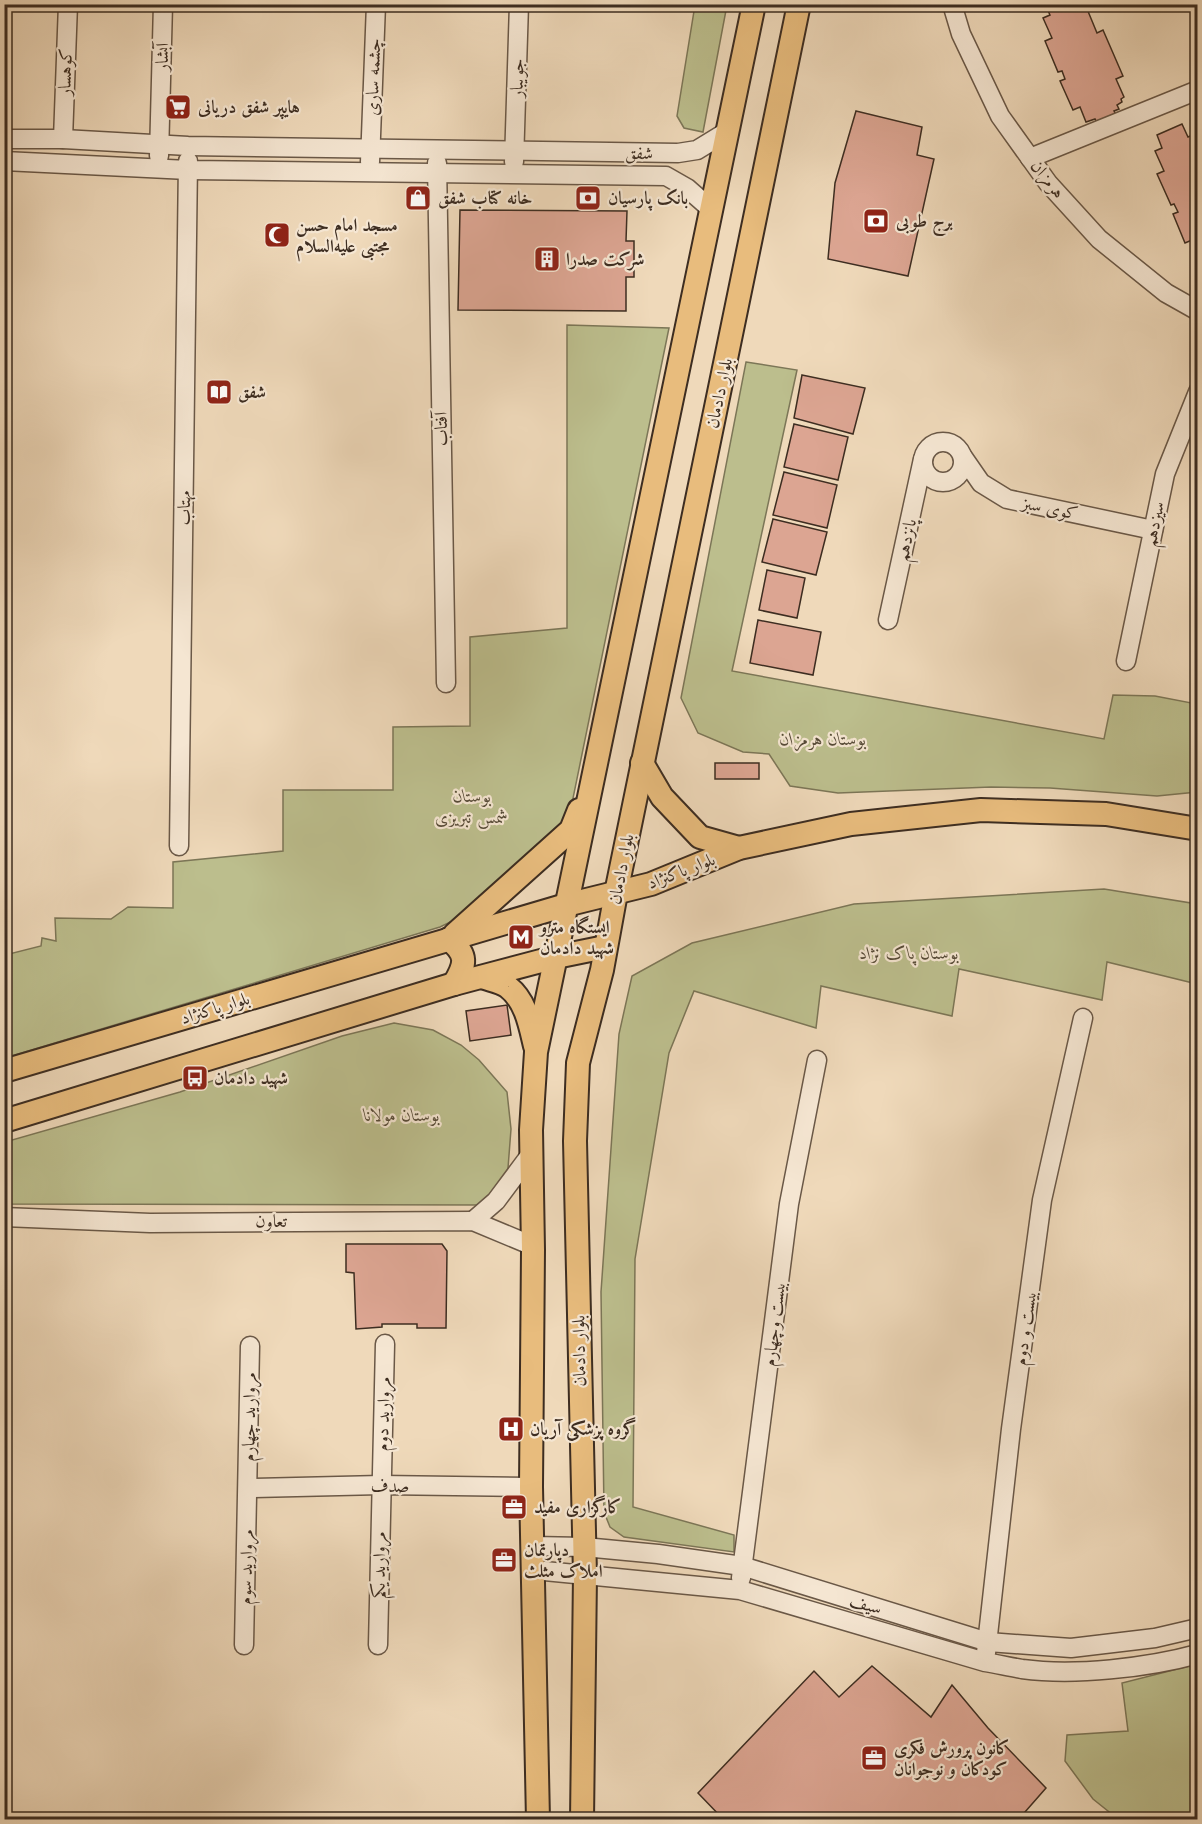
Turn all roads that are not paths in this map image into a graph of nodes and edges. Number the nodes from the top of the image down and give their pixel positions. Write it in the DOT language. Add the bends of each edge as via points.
graph roads {
  1 [pos="68,4"];
  2 [pos="163,4"];
  3 [pos="376,4"];
  4 [pos="519,4"];
  5 [pos="754,4"];
  6 [pos="799,4"];
  7 [pos="952,4"];
  8 [pos="1197,90"];
  9 [pos="728,131"];
  10 [pos="4,139"];
  11 [pos="63,139"];
  12 [pos="160,145"];
  13 [pos="188,146"];
  14 [pos="370,149"];
  15 [pos="437,150"];
  16 [pos="515,151"];
  17 [pos="1030,158"];
  18 [pos="4,161"];
  19 [pos="158,169"];
  20 [pos="188,170"];
  21 [pos="369,173"];
  22 [pos="437,174"];
  23 [pos="514,175"];
  24 [pos="712,210"];
  25 [pos="1197,310"];
  26 [pos="1197,392"];
  27 [pos="963,457"];
  28 [pos="923,459"];
  29 [pos="1153,530"];
  30 [pos="888,620"];
  31 [pos="1126,661"];
  32 [pos="446,684"];
  33 [pos="642,763"];
  34 [pos="596,767"];
  35 [pos="1197,829"];
  36 [pos="179,846"];
  37 [pos="739,848"];
  38 [pos="616,893"];
  39 [pos="566,905"];
  40 [pos="449,939"];
  41 [pos="605,947"];
  42 [pos="556,957"];
  43 [pos="482,977"];
  44 [pos="454,984"];
  45 [pos="1083,1018"];
  46 [pos="536,1052"];
  47 [pos="817,1060"];
  48 [pos="4,1071"];
  49 [pos="4,1121"];
  50 [pos="531,1154"];
  51 [pos="4,1217"];
  52 [pos="473,1221"];
  53 [pos="533,1246"];
  54 [pos="385,1344"];
  55 [pos="250,1346"];
  56 [pos="381,1485"];
  57 [pos="531,1487"];
  58 [pos="249,1488"];
  59 [pos="533,1546"];
  60 [pos="584,1547"];
  61 [pos="742,1566"];
  62 [pos="534,1570"];
  63 [pos="585,1575"];
  64 [pos="740,1590"];
  65 [pos="1197,1628"];
  66 [pos="988,1642"];
  67 [pos="244,1645"];
  68 [pos="378,1645"];
  69 [pos="1197,1654"];
  70 [pos="985,1662"];
  71 [pos="538,1820"];
  72 [pos="582,1820"];
  1 -- 11 [label="street, کوهسار"];
  2 -- 12 [label="street, آبشار"];
  3 -- 14 [label="street, چشمه ساری"];
  4 -- 16 [label="street, جویبار"];
  5 -- 9 [label="main road"];
  6 -- 33 [label="main road, بلوار دادمان"];
  7 -- 17 [label="street, هرمزان" via="961,34 1000,116"];
  8 -- 17 [label="street"];
  9 -- 16 [label="street, شفق" via="697,150 678,153"];
  9 -- 24 [label="main road"];
  10 -- 11 [label="street, شفق"];
  11 -- 12 [label="street, شفق"];
  12 -- 13 [label="street, شفق"];
  12 -- 19 [label="street, آبشار"];
  13 -- 14 [label="street, شفق"];
  13 -- 20 [label="street, مهتاب"];
  14 -- 15 [label="street, شفق"];
  14 -- 21 [label="street, چشمه ساری"];
  15 -- 16 [label="street, شفق"];
  15 -- 22 [label="street, آفتاب"];
  16 -- 23 [label="street, جویبار"];
  17 -- 25 [label="street, هرمزان" via="1099,239 1166,293"];
  18 -- 19 [label="street, شفق"];
  19 -- 20 [label="street, شفق"];
  20 -- 21 [label="street, شفق"];
  20 -- 36 [label="street, مهتاب"];
  21 -- 22 [label="street, شفق"];
  22 -- 23 [label="street, شفق"];
  22 -- 32 [label="street, آفتاب"];
  23 -- 24 [label="street, شفق" via="666,176"];
  24 -- 34 [label="main road"];
  26 -- 29 [label="street, سیزدهم" via="1165,474"];
  27 -- 28 [label="street" via="956,445 942,441 929,447"];
  27 -- 28 [label="street" via="961,471 951,481 937,481 926,473"];
  27 -- 29 [label="street, کوی سبز" via="981,483 1006,499"];
  28 -- 30 [label="street, پانزدهم"];
  29 -- 31 [label="street, سیزدهم"];
  33 -- 37 [label="main road" via="662,797 700,837"];
  33 -- 38 [label="main road, بلوار دادمان"];
  34 -- 39 [label="main road"];
  34 -- 40 [label="main road" via="571,830"];
  35 -- 37 [label="main road, بلوار پاکنژاد" via="1106,814 981,810 851,824"];
  37 -- 38 [label="main road, بلوار پاکنژاد" via="651,884"];
  38 -- 39 [label="main road, بلوار پاکنژاد"];
  38 -- 41 [label="main road, بلوار دادمان"];
  39 -- 40 [label="main road, بلوار پاکنژاد"];
  39 -- 42 [label="main road"];
  40 -- 44 [label="main road" via="464,957"];
  40 -- 48 [label="main road, بلوار پاکنژاد"];
  41 -- 42 [label="main road"];
  41 -- 60 [label="main road, بلوار دادمان" via="578,1063 575,1140"];
  42 -- 43 [label="main road"];
  42 -- 46 [label="main road"];
  43 -- 44 [label="main road"];
  43 -- 46 [label="main road" via="507,986 518,998 529,1019"];
  44 -- 49 [label="main road"];
  45 -- 66 [label="street, بیست و دوم" via="1042,1200 1011,1429"];
  46 -- 50 [label="main road"];
  47 -- 61 [label="street, بیست وچهارم" via="789,1204"];
  50 -- 52 [label="street" via="496,1201"];
  50 -- 53 [label="main road"];
  51 -- 52 [label="street, تعاون" via="150,1222"];
  52 -- 53 [label="street, تعاون"];
  53 -- 57 [label="main road"];
  54 -- 56 [label="street, مروارید دوم"];
  55 -- 58 [label="street, مروارید چهارم"];
  56 -- 57 [label="street, صدف"];
  56 -- 58 [label="street, صدف"];
  56 -- 68 [label="street, مروارید یکم"];
  57 -- 59 [label="main road"];
  58 -- 67 [label="street, مروارید سوم"];
  59 -- 60 [label="street, سیف"];
  59 -- 62 [label="main road"];
  60 -- 61 [label="street, سیف"];
  60 -- 63 [label="main road, بلوار دادمان"];
  61 -- 64 [label="street, بیست وچهارم"];
  61 -- 66 [label="street, سیف"];
  62 -- 63 [label="street, سیف"];
  62 -- 71 [label="main road"];
  63 -- 64 [label="street, سیف"];
  63 -- 72 [label="main road, بلوار دادمان"];
  64 -- 70 [label="street, سیف"];
  65 -- 66 [label="street, سیف" via="1155,1638 1071,1648"];
  66 -- 70 [label="street, بیست و دوم"];
  69 -- 70 [label="street, سیف" via="1113,1668 1059,1671"];
}
